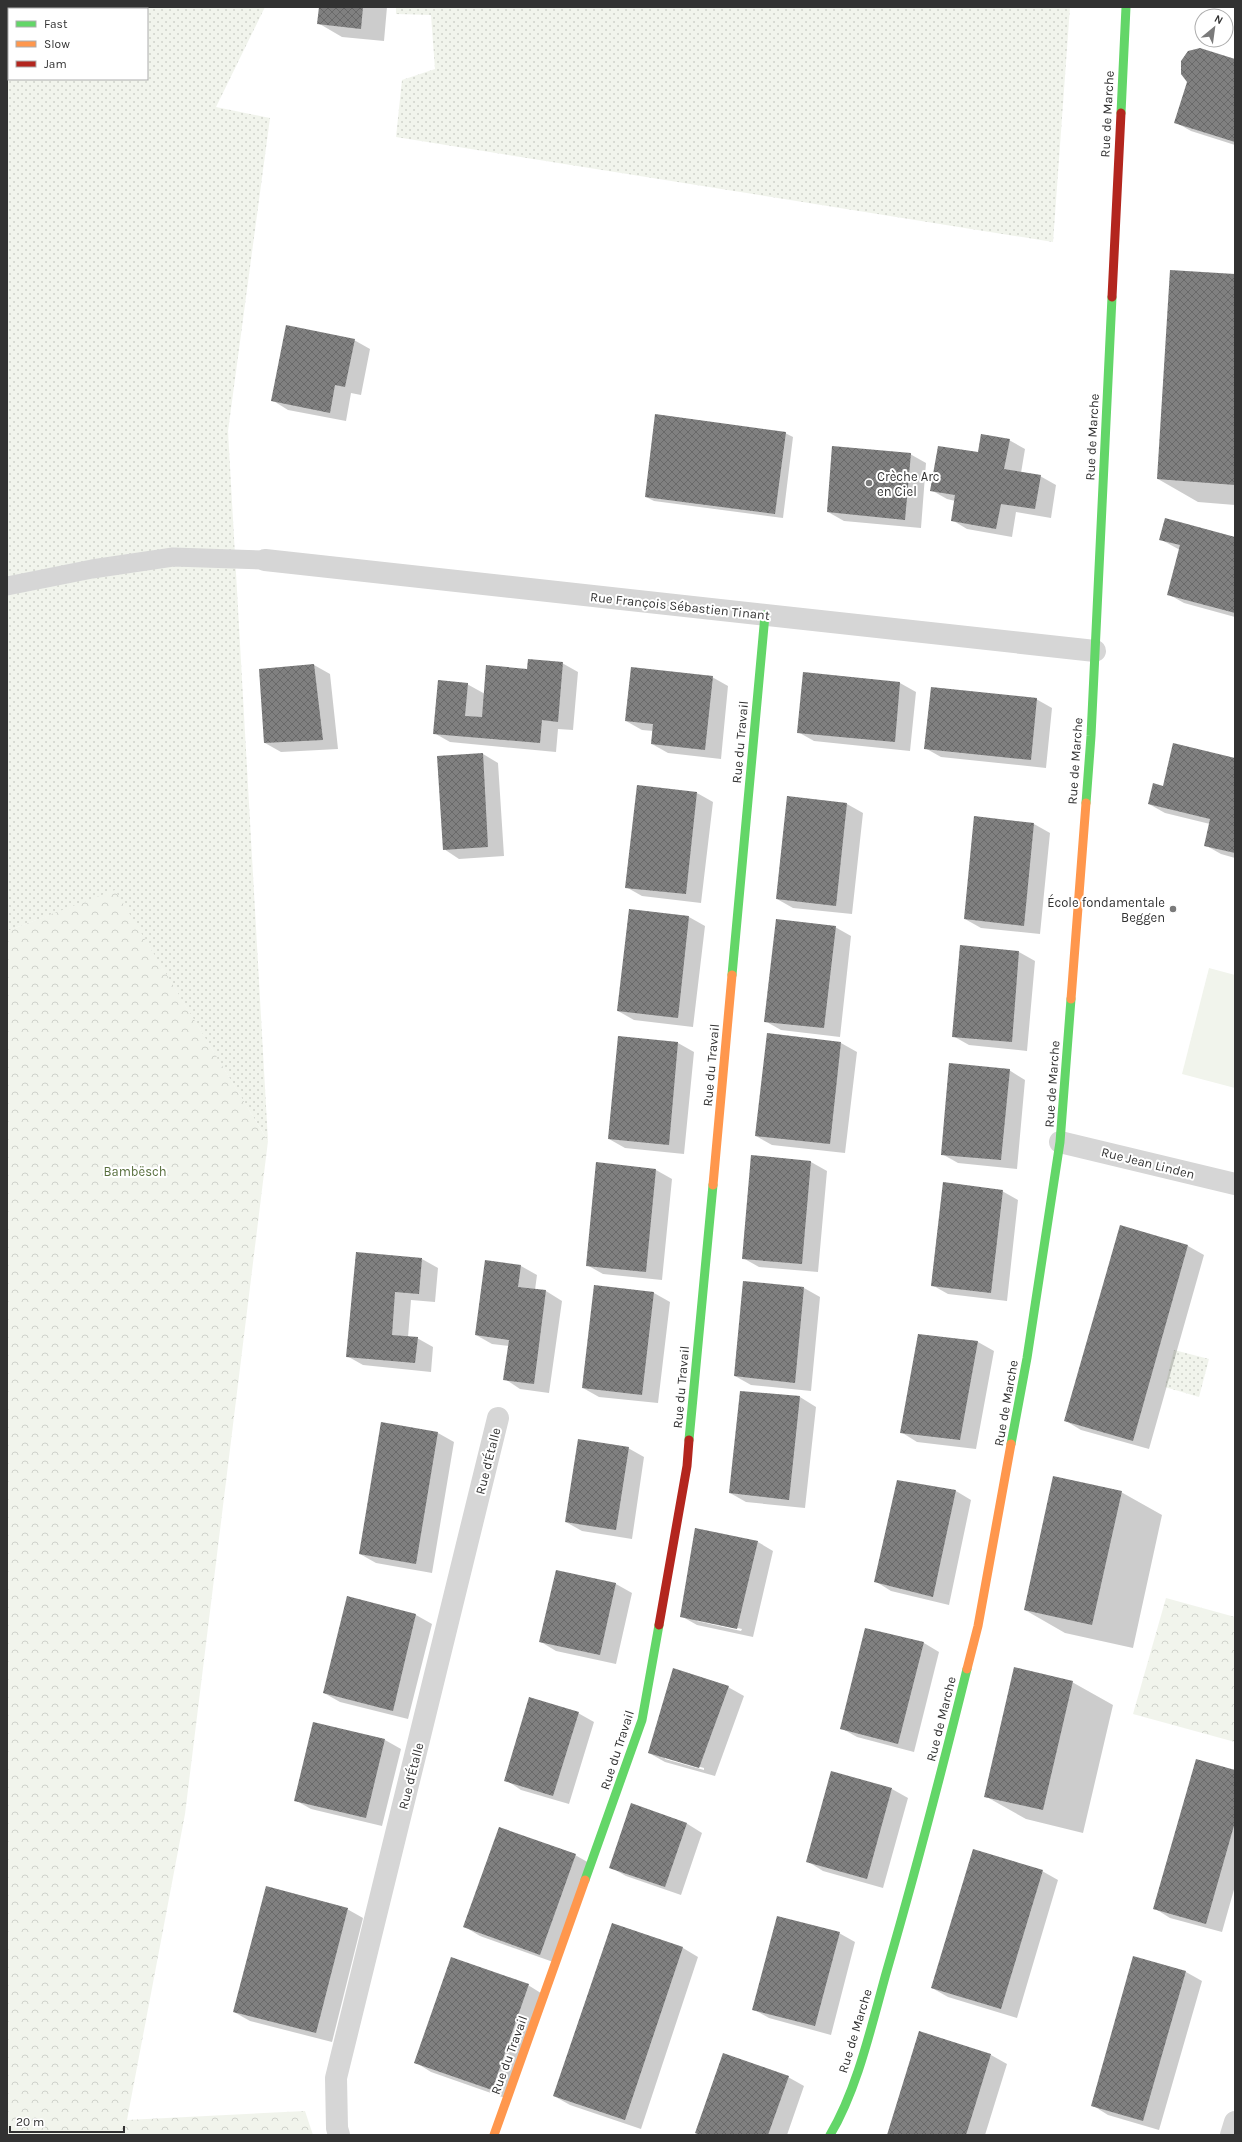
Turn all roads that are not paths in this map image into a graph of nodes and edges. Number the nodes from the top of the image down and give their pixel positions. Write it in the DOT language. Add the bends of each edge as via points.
graph roads {
  1 [pos="1126,7"];
  2 [pos="265,560"];
  3 [pos="7,586"];
  4 [pos="765,615"];
  5 [pos="1095,651"];
  6 [pos="1060,1142"];
  7 [pos="1235,1184"];
  8 [pos="498,1418"];
  9 [pos="1235,2122"];
  10 [pos="339,2135"];
  11 [pos="494,2135"];
  12 [pos="830,2135"];
  13 [pos="1231,2135"];
  1 -- 5 [label="street, Rue de Marche"];
  2 -- 3 [label="lane" via="173,557 92,568"];
  2 -- 4 [label="street, Rue François Sébastien Tinant"];
  4 -- 5 [label="street, Rue François Sébastien Tinant"];
  4 -- 11 [label="street, Rue du Travail" via="687,1466 643,1712"];
  5 -- 6 [label="street, Rue de Marche" via="1091,736"];
  6 -- 7 [label="street, Rue Jean Linden"];
  6 -- 12 [label="street, Rue de Marche" via="1027,1358 978,1626 924,1841 867,2042 840,2118"];
  8 -- 10 [label="street, Rue d'Étalle" via="336,2078 336,2128"];
  9 -- 13 [label="street"];
}
